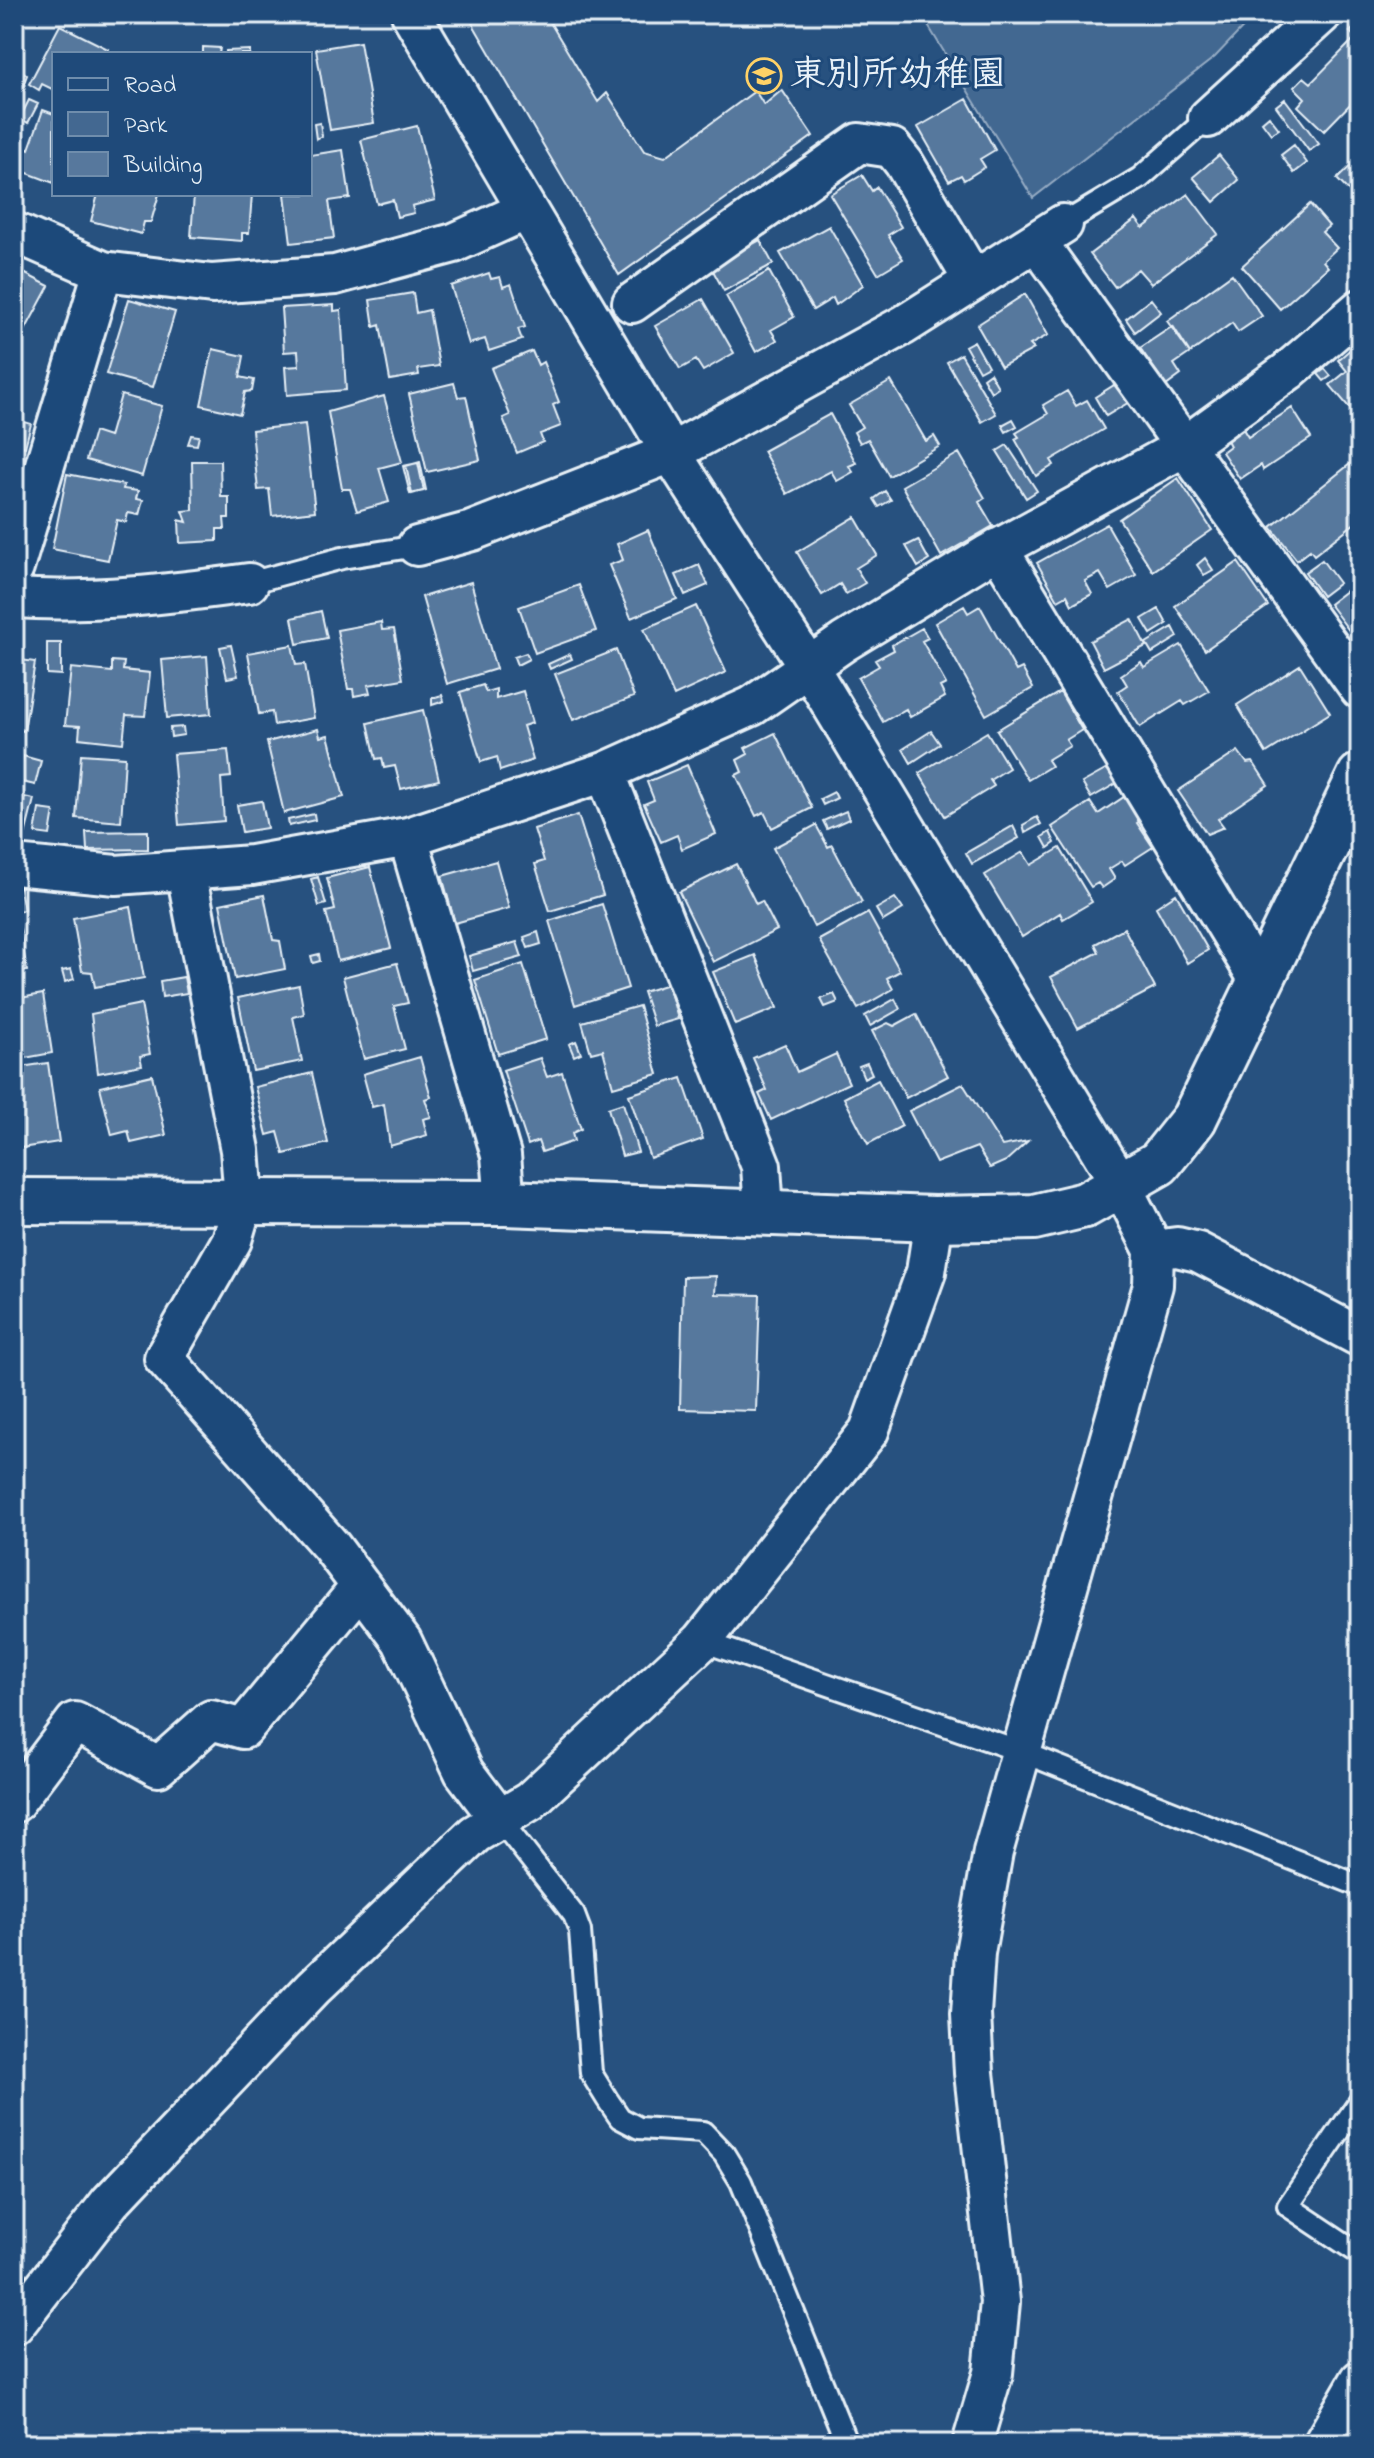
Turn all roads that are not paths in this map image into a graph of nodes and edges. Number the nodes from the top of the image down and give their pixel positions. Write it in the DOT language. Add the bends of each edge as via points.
graph roads {
  1 [pos="411,14"];
  2 [pos="1322,14"];
  3 [pos="1208,118"];
  4 [pos="527,210"];
  5 [pos="14,232"];
  6 [pos="1050,233"];
  7 [pos="103,271"];
  8 [pos="973,280"];
  9 [pos="632,303"];
  10 [pos="1360,309"];
  11 [pos="1182,448"];
  12 [pos="671,453"];
  13 [pos="417,546"];
  14 [pos="998,548"];
  15 [pos="14,568"];
  16 [pos="249,583"];
  17 [pos="14,598"];
  18 [pos="810,669"];
  19 [pos="1360,689"];
  20 [pos="605,772"];
  21 [pos="1360,776"];
  22 [pos="408,837"];
  23 [pos="14,865"];
  24 [pos="186,872"];
  25 [pos="1259,980"];
  26 [pos="1121,1185"];
  27 [pos="244,1199"];
  28 [pos="14,1201"];
  29 [pos="505,1203"];
  30 [pos="764,1211"];
  31 [pos="934,1219"];
  32 [pos="1154,1250"];
  33 [pos="1360,1337"];
  34 [pos="361,1586"];
  35 [pos="702,1641"];
  36 [pos="1020,1751"];
  37 [pos="14,1803"];
  38 [pos="501,1821"];
  39 [pos="1360,1886"];
  40 [pos="1360,2101"];
  41 [pos="1360,2254"];
  42 [pos="14,2326"];
  43 [pos="1360,2380"];
  44 [pos="847,2444"];
  45 [pos="972,2444"];
  46 [pos="1323,2444"];
  1 -- 4 [label="street"];
  2 -- 3 [label="street"];
  3 -- 6 [label="lane" via="1140,178"];
  4 -- 7 [label="street" via="454,243 335,275 212,284"];
  4 -- 12 [label="street"];
  5 -- 7 [label="street"];
  6 -- 8 [label="street"];
  6 -- 11 [label="street"];
  7 -- 15 [label="street"];
  8 -- 9 [label="street" via="892,148 859,143"];
  8 -- 12 [label="street" via="904,325"];
  10 -- 11 [label="street" via="1288,371"];
  11 -- 14 [label="street"];
  11 -- 19 [label="street"];
  12 -- 13 [label="street" via="472,531"];
  12 -- 18 [label="street"];
  13 -- 16 [label="lane" via="342,558"];
  14 -- 18 [label="street" via="844,642"];
  14 -- 25 [label="street"];
  16 -- 17 [label="street" via="130,598"];
  18 -- 20 [label="street" via="752,706"];
  18 -- 26 [label="street"];
  20 -- 22 [label="street"];
  20 -- 30 [label="street" via="761,1166"];
  21 -- 25 [label="street"];
  22 -- 24 [label="street"];
  22 -- 29 [label="street" via="501,1155"];
  23 -- 24 [label="street" via="116,875"];
  24 -- 27 [label="street" via="240,1150"];
  25 -- 26 [label="street" via="1194,1119 1159,1163"];
  26 -- 31 [label="street" via="1085,1205 1034,1217"];
  26 -- 32 [label="street"];
  27 -- 28 [label="street"];
  27 -- 29 [label="street"];
  27 -- 34 [label="street" via="232,1240 164,1358"];
  29 -- 30 [label="street"];
  30 -- 31 [label="street"];
  31 -- 35 [label="street" via="926,1272 869,1431"];
  32 -- 33 [label="street" via="1177,1247 1198,1252"];
  32 -- 36 [label="street" via="1153,1285"];
  34 -- 37 [label="street" via="243,1729 211,1720 158,1767 75,1722"];
  34 -- 38 [label="street" via="402,1641 464,1772"];
  35 -- 36 [label="lane"];
  35 -- 38 [label="street" via="530,1801"];
  36 -- 39 [label="lane"];
  36 -- 45 [label="street" via="993,1852 975,1953 974,2073 1000,2302 993,2373"];
  38 -- 42 [label="street" via="475,1834 313,1988 110,2202"];
  38 -- 44 [label="lane" via="574,1915 580,1931 591,2073 620,2118 639,2128 703,2132 724,2154 741,2182"];
  40 -- 41 [label="lane" via="1288,2206"];
  43 -- 46 [label="street"];
}
